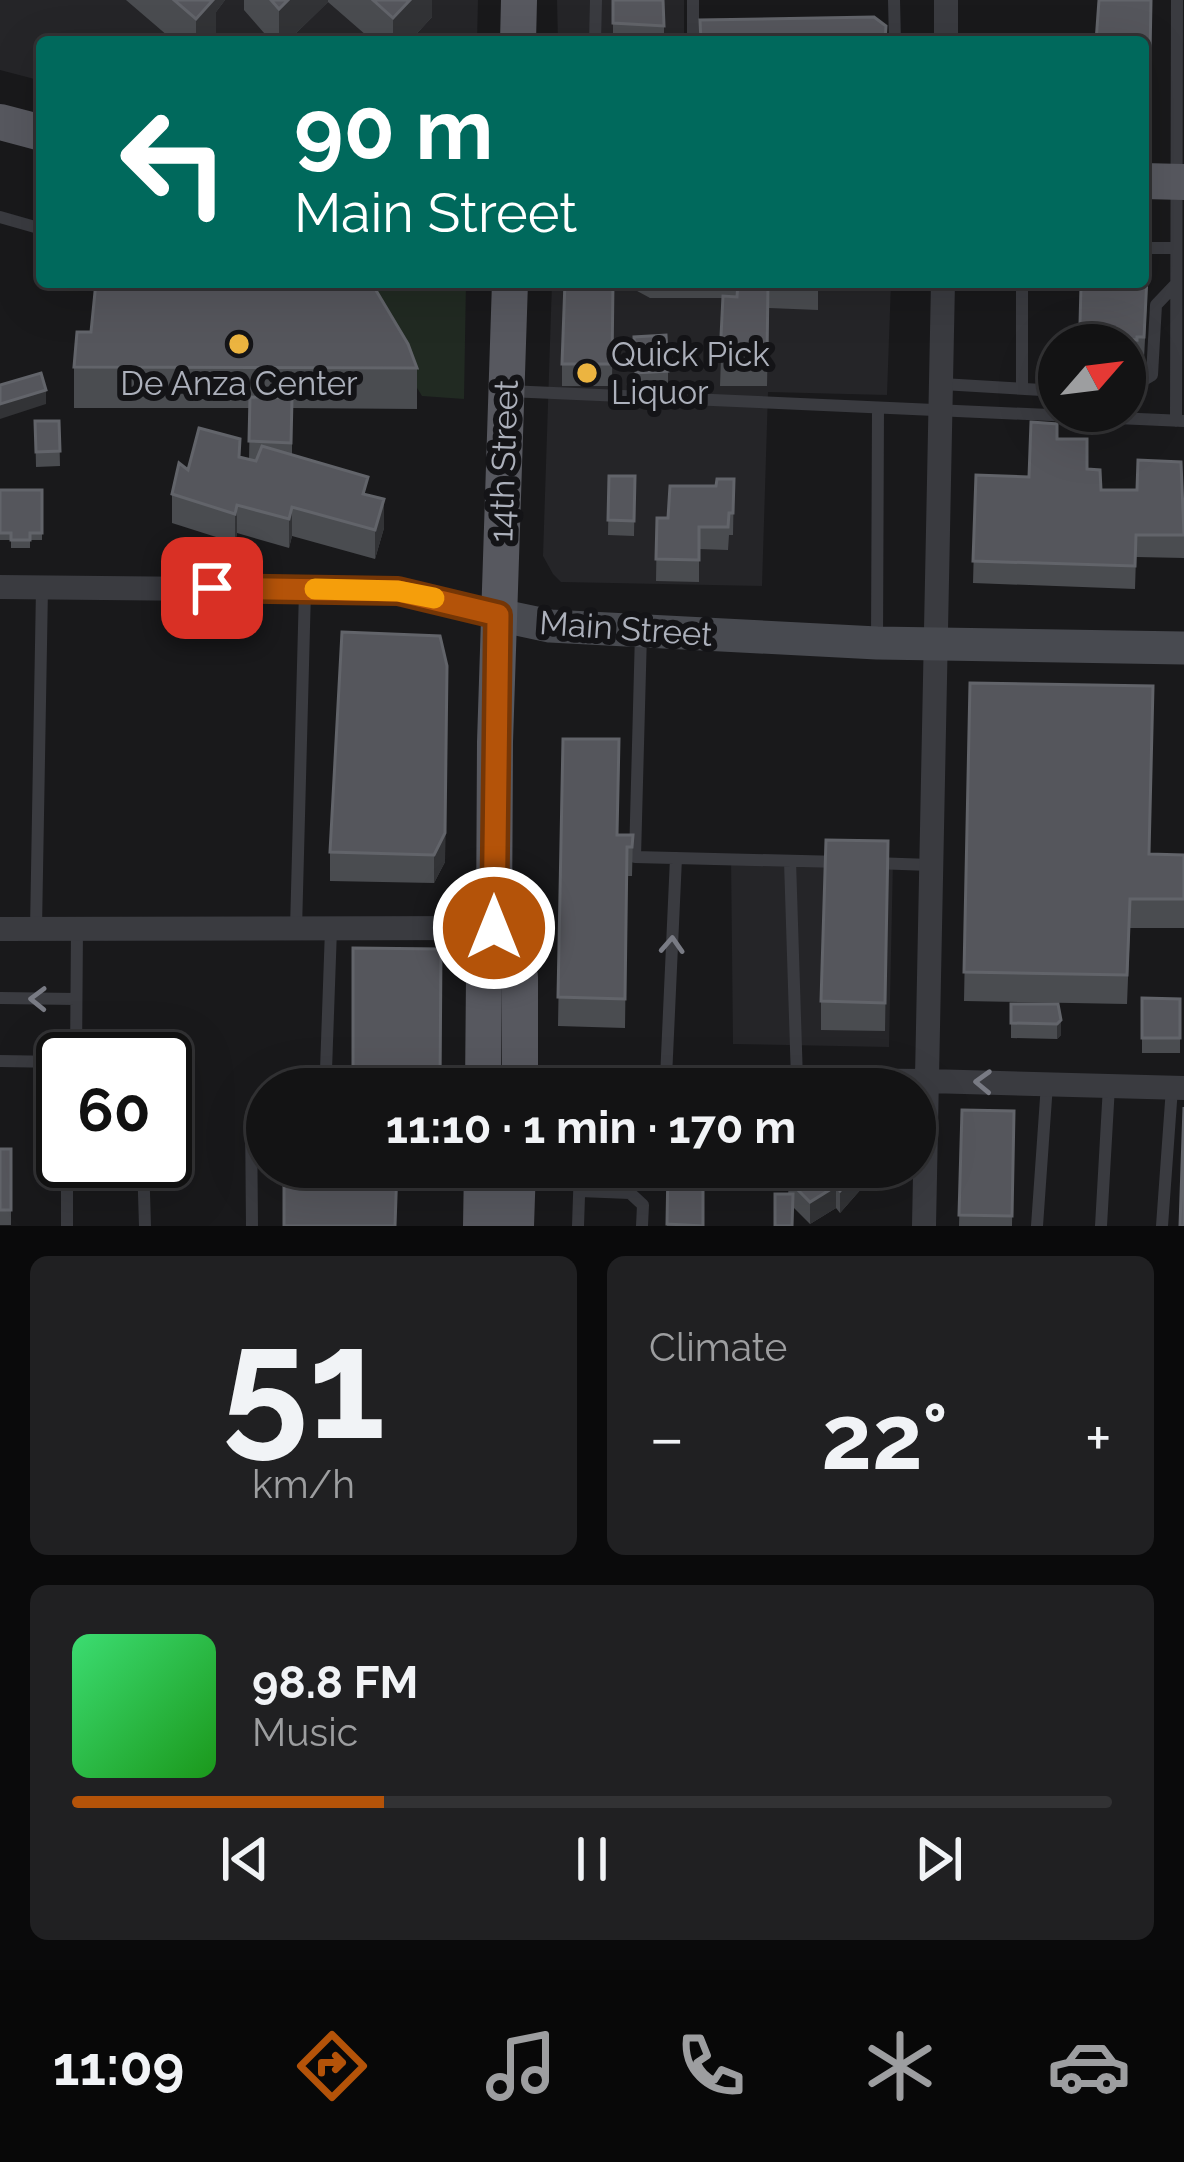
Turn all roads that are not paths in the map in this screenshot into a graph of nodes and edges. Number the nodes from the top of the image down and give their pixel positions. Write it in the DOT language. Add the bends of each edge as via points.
graph roads {
  1 [pos="519,0"];
  2 [pos="596,0"];
  3 [pos="693,0"];
  4 [pos="894,0"];
  5 [pos="946,0"];
  6 [pos="1177,0"];
  7 [pos="715,35"];
  8 [pos="518,36"];
  9 [pos="595,36"];
  10 [pos="693,36"];
  11 [pos="710,36"];
  12 [pos="895,36"];
  13 [pos="946,36"];
  14 [pos="0,122"];
  15 [pos="36,131"];
  16 [pos="1167,181"];
  17 [pos="0,217"];
  18 [pos="36,227"];
  19 [pos="1149,248"];
  20 [pos="1174,248"];
  21 [pos="1175,285"];
  22 [pos="510,288"];
  23 [pos="943,288"];
  24 [pos="1022,288"];
  25 [pos="1180,353"];
  26 [pos="1146,382"];
  27 [pos="941,384"];
  28 [pos="1022,389"];
  29 [pos="1038,389"];
  30 [pos="506,391"];
  31 [pos="878,409"];
  32 [pos="940,412"];
  33 [pos="1180,421"];
  34 [pos="0,587"];
  35 [pos="42,588"];
  36 [pos="305,589"];
  37 [pos="498,615"];
  38 [pos="641,632"];
  39 [pos="878,643"];
  40 [pos="935,644"];
  41 [pos="1184,648"];
  42 [pos="676,858"];
  43 [pos="790,861"];
  44 [pos="932,865"];
  45 [pos="331,928"];
  46 [pos="494,928"];
  47 [pos="0,929"];
  48 [pos="36,929"];
  49 [pos="77,929"];
  50 [pos="296,929"];
  51 [pos="0,998"];
  52 [pos="76,999"];
  53 [pos="76,1032"];
  54 [pos="0,1061"];
  55 [pos="36,1062"];
  56 [pos="326,1068"];
  57 [pos="483,1068"];
  58 [pos="520,1068"];
  59 [pos="666,1068"];
  60 [pos="797,1068"];
  61 [pos="928,1068"];
  62 [pos="936,1081"];
  63 [pos="1047,1084"];
  64 [pos="1108,1086"];
  65 [pos="1178,1088"];
  66 [pos="67,1188"];
  67 [pos="144,1188"];
  68 [pos="252,1188"];
  69 [pos="482,1188"];
  70 [pos="517,1188"];
  71 [pos="925,1188"];
  72 [pos="580,1191"];
  73 [pos="67,1226"];
  74 [pos="145,1226"];
  75 [pos="252,1226"];
  76 [pos="481,1226"];
  77 [pos="516,1226"];
  78 [pos="578,1226"];
  79 [pos="642,1226"];
  80 [pos="924,1226"];
  81 [pos="1037,1226"];
  82 [pos="1101,1226"];
  83 [pos="1162,1226"];
  1 -- 8 [label="main road"];
  2 -- 9 [label="lane"];
  3 -- 10 [label="lane"];
  4 -- 12 [label="lane"];
  5 -- 13 [label="street"];
  6 -- 16 [label="lane"];
  7 -- 11 [label="lane"];
  14 -- 15 [label="main road"];
  16 -- 20 [label="lane"];
  17 -- 18 [label="lane"];
  19 -- 20 [label="lane"];
  20 -- 21 [label="lane"];
  21 -- 25 [label="lane"];
  21 -- 26 [label="lane" via="1156,304 1153,375"];
  22 -- 30 [label="main road, 14th Street"];
  23 -- 27 [label="street"];
  24 -- 28 [label="lane"];
  25 -- 33 [label="lane"];
  27 -- 28 [label="lane"];
  27 -- 32 [label="street"];
  28 -- 29 [label="lane"];
  30 -- 31 [label="lane"];
  30 -- 37 [label="main road, 14th Street"];
  31 -- 32 [label="lane"];
  31 -- 39 [label="lane"];
  32 -- 33 [label="lane"];
  32 -- 40 [label="street"];
  34 -- 35 [label="street, Main Street"];
  35 -- 36 [label="street, Main Street"];
  35 -- 48 [label="lane"];
  36 -- 37 [label="street, Main Street" via="398,591"];
  36 -- 50 [label="lane"];
  37 -- 38 [label="street, Main Street"];
  37 -- 46 [label="main road, 14th Street"];
  38 -- 39 [label="street, Main Street"];
  38 -- 42 [label="lane" via="635,857"];
  39 -- 40 [label="street, Main Street"];
  40 -- 41 [label="street, Main Street"];
  40 -- 44 [label="street"];
  42 -- 43 [label="lane"];
  59 -- 42 [label="lane, one-way"];
  43 -- 44 [label="lane"];
  43 -- 60 [label="lane"];
  44 -- 61 [label="street"];
  45 -- 46 [label="street"];
  45 -- 50 [label="street"];
  45 -- 56 [label="lane"];
  46 -- 57 [label="main road, 14th Street" via="484,976"];
  46 -- 58 [label="main road, 14th Street" via="520,977"];
  47 -- 48 [label="street"];
  48 -- 49 [label="street"];
  49 -- 50 [label="street"];
  49 -- 52 [label="lane"];
  52 -- 51 [label="lane, one-way"];
  52 -- 53 [label="lane"];
  54 -- 55 [label="lane"];
  63 -- 62 [label="street, one-way"];
  63 -- 64 [label="street"];
  63 -- 81 [label="lane"];
  64 -- 65 [label="street"];
  64 -- 82 [label="lane"];
  65 -- 83 [label="lane"];
  66 -- 73 [label="lane"];
  67 -- 74 [label="lane"];
  68 -- 75 [label="lane"];
  69 -- 76 [label="main road"];
  70 -- 77 [label="main road"];
  71 -- 80 [label="street"];
  72 -- 78 [label="lane"];
  72 -- 79 [label="lane" via="630,1193 643,1205"];
}
